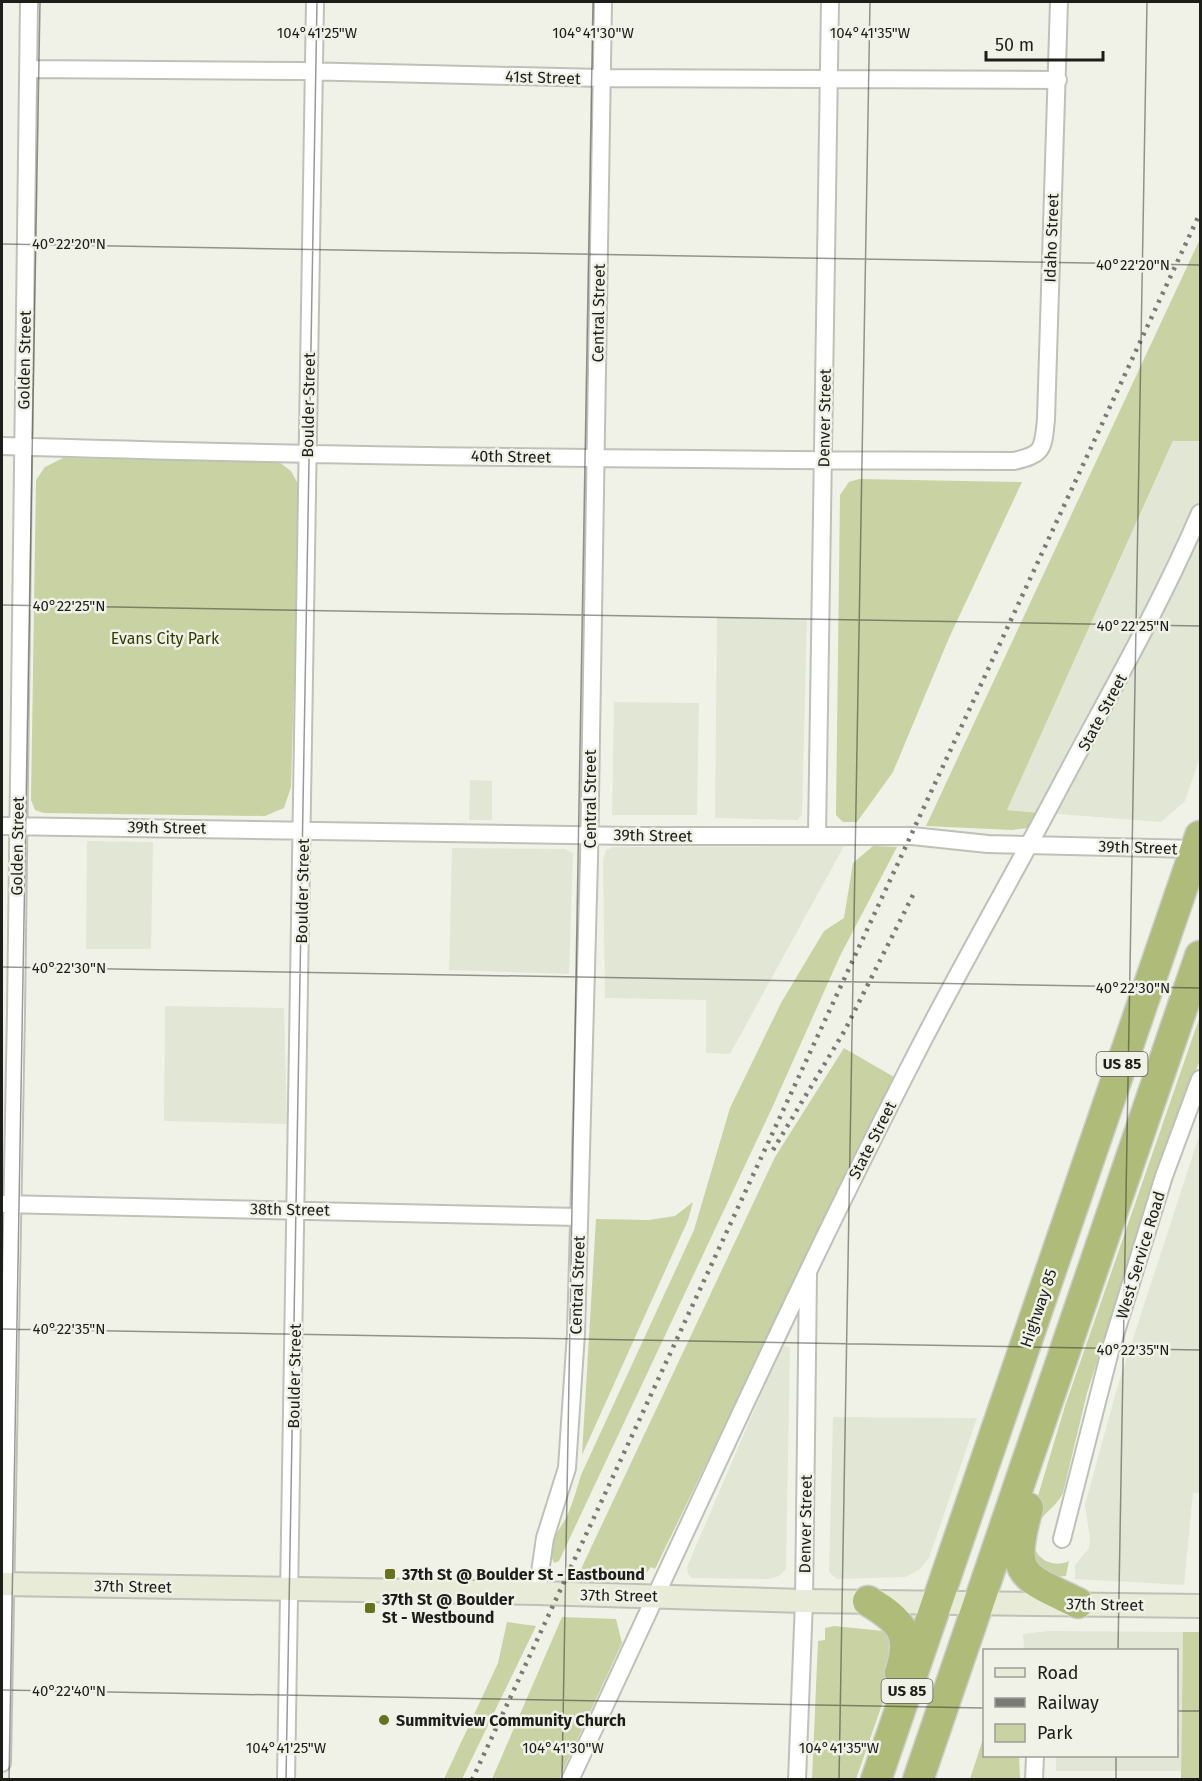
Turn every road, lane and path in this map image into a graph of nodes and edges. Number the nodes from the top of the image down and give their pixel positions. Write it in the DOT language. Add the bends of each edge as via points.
graph roads {
  1 [pos="29,2"];
  2 [pos="315,2"];
  3 [pos="603,2"];
  4 [pos="830,2"];
  5 [pos="1059,2"];
  6 [pos="29,69"];
  7 [pos="314,71"];
  8 [pos="601,78"];
  9 [pos="829,80"];
  10 [pos="1058,80"];
  11 [pos="2,446"];
  12 [pos="23,447"];
  13 [pos="307,453"];
  14 [pos="595,458"];
  15 [pos="1020,459"];
  16 [pos="823,460"];
  17 [pos="1200,513"];
  18 [pos="9,826"];
  19 [pos="302,829"];
  20 [pos="589,833"];
  21 [pos="817,835"];
  22 [pos="1198,842"];
  23 [pos="1030,845"];
  24 [pos="1200,956"];
  25 [pos="1200,1079"];
  26 [pos="7,1204"];
  27 [pos="297,1209"];
  28 [pos="579,1217"];
  29 [pos="808,1268"];
  30 [pos="1048,1400"];
  31 [pos="1062,1539"];
  32 [pos="3,1584"];
  33 [pos="290,1588"];
  34 [pos="537,1593"];
  35 [pos="656,1596"];
  36 [pos="804,1601"];
  37 [pos="868,1601"];
  38 [pos="937,1602"];
  39 [pos="978,1602"];
  40 [pos="1078,1603"];
  41 [pos="1200,1606"];
  42 [pos="1035,1757"];
  43 [pos="2,1762"];
  44 [pos="286,1779"];
  45 [pos="570,1779"];
  46 [pos="797,1779"];
  47 [pos="864,1779"];
  48 [pos="876,1779"];
  49 [pos="918,1779"];
  50 [pos="1034,1779"];
  1 -- 6 [label="street, Golden Street"];
  2 -- 7 [label="street, Boulder Street"];
  3 -- 8 [label="street, Central Street"];
  4 -- 9 [label="street, Denver Street"];
  5 -- 10 [label="street, Idaho Street"];
  6 -- 7 [label="street, 41st Street"];
  6 -- 12 [label="street, Golden Street"];
  7 -- 8 [label="street, 41st Street"];
  7 -- 13 [label="street, Boulder Street"];
  8 -- 9 [label="street, 41st Street"];
  8 -- 14 [label="street, Central Street"];
  9 -- 10 [label="street, 41st Street"];
  9 -- 16 [label="street, Denver Street"];
  10 -- 15 [label="street, Idaho Street" via="1044,436 1039,452"];
  11 -- 12 [label="street, 40th Street"];
  12 -- 13 [label="street, 40th Street"];
  12 -- 18 [label="street, Golden Street"];
  13 -- 14 [label="street, 40th Street"];
  13 -- 19 [label="street, Boulder Street"];
  14 -- 16 [label="street, 40th Street"];
  14 -- 20 [label="street, Central Street"];
  15 -- 16 [label="street, 40th Street"];
  16 -- 21 [label="street, Denver Street"];
  17 -- 23 [label="street, State Street" via="1156,608"];
  18 -- 19 [label="street, 39th Street"];
  18 -- 26 [label="street, Golden Street"];
  19 -- 20 [label="street, 39th Street"];
  19 -- 27 [label="street, Boulder Street"];
  20 -- 21 [label="street, 39th Street"];
  20 -- 28 [label="street, Central Street"];
  21 -- 23 [label="street, 39th Street" via="912,836"];
  22 -- 23 [label="street, 39th Street"];
  22 -- 38 [label="highway, Highway 85 / US 85"];
  23 -- 29 [label="street, State Street" via="918,1050"];
  24 -- 30 [label="highway, US 85"];
  25 -- 31 [label="street, West Service Road" via="1164,1176 1110,1351"];
  26 -- 27 [label="street, 38th Street"];
  26 -- 32 [label="street, Golden Street"];
  27 -- 28 [label="street, 38th Street"];
  27 -- 33 [label="street, Boulder Street"];
  28 -- 34 [label="street, Central Street" via="567,1468 545,1538"];
  29 -- 35 [label="street, State Street"];
  29 -- 36 [label="street, Denver Street"];
  30 -- 39 [label="highway, US 85"];
  30 -- 40 [label="highway" via="1052,1429 1023,1525 1021,1568 1029,1579"];
  32 -- 33 [label="main road, 37th Street"];
  32 -- 43 [label="street, Golden Street"];
  33 -- 34 [label="main road, 37th Street"];
  33 -- 44 [label="street, Boulder Street"];
  34 -- 35 [label="main road, 37th Street"];
  35 -- 36 [label="main road, 37th Street"];
  35 -- 45 [label="street, State Street"];
  36 -- 37 [label="main road, 37th Street"];
  36 -- 46 [label="street, Denver Street"];
  37 -- 38 [label="main road, 37th Street"];
  37 -- 47 [label="highway" via="898,1622 907,1647"];
  38 -- 39 [label="main road, 37th Street"];
  38 -- 48 [label="highway, Highway 85 / US 85"];
  39 -- 40 [label="main road, 37th Street"];
  39 -- 49 [label="highway, US 85"];
  40 -- 41 [label="main road, 37th Street"];
  42 -- 50 [label="street"];
}
